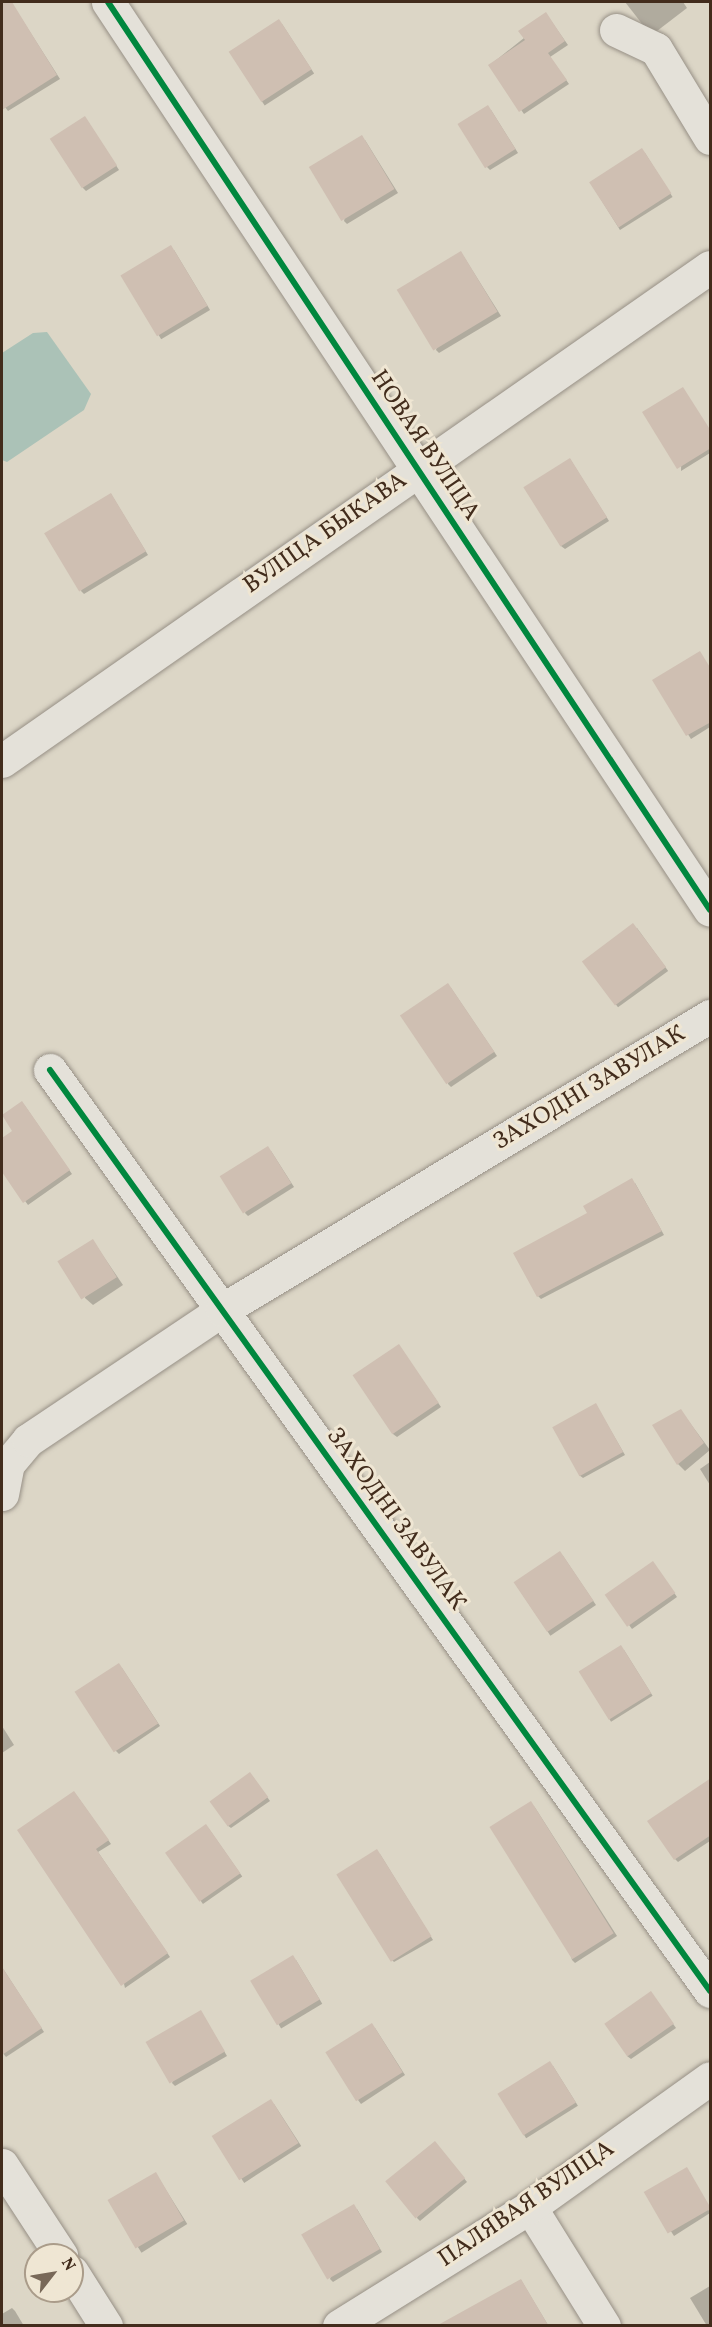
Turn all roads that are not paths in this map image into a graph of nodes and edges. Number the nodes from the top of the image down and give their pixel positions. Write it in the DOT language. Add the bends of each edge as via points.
graph roads {
  1 [pos="108,2"];
  2 [pos="616,30"];
  3 [pos="711,138"];
  4 [pos="711,267"];
  5 [pos="418,470"];
  6 [pos="2,761"];
  7 [pos="711,910"];
  8 [pos="711,1016"];
  9 [pos="50,1070"];
  10 [pos="222,1310"];
  11 [pos="2,1494"];
  12 [pos="711,1991"];
  13 [pos="711,2078"];
  14 [pos="2,2165"];
  15 [pos="530,2207"];
  16 [pos="54,2243"];
  17 [pos="84,2290"];
  18 [pos="106,2325"];
  19 [pos="339,2325"];
  20 [pos="604,2325"];
  1 -- 5 [label="street, НОВАЯ ВУЛІЦА"];
  2 -- 3 [label="street" via="656,49"];
  4 -- 5 [label="street, ВУЛІЦА БЫКАВА"];
  5 -- 6 [label="street, ВУЛІЦА БЫКАВА"];
  5 -- 7 [label="street, НОВАЯ ВУЛІЦА"];
  8 -- 10 [label="street, ЗАХОДНІ ЗАВУЛАК"];
  9 -- 10 [label="street, ЗАХОДНІ ЗАВУЛАК"];
  10 -- 11 [label="street, ЗАХОДНІ ЗАВУЛАК" via="27,1440 8,1464"];
  10 -- 12 [label="street, ЗАХОДНІ ЗАВУЛАК"];
  13 -- 15 [label="street, ПАЛЯВАЯ ВУЛІЦА"];
  14 -- 16 [label="street"];
  15 -- 19 [label="street, ПАЛЯВАЯ ВУЛІЦА"];
  15 -- 20 [label="street"];
  17 -- 18 [label="street"];
}
